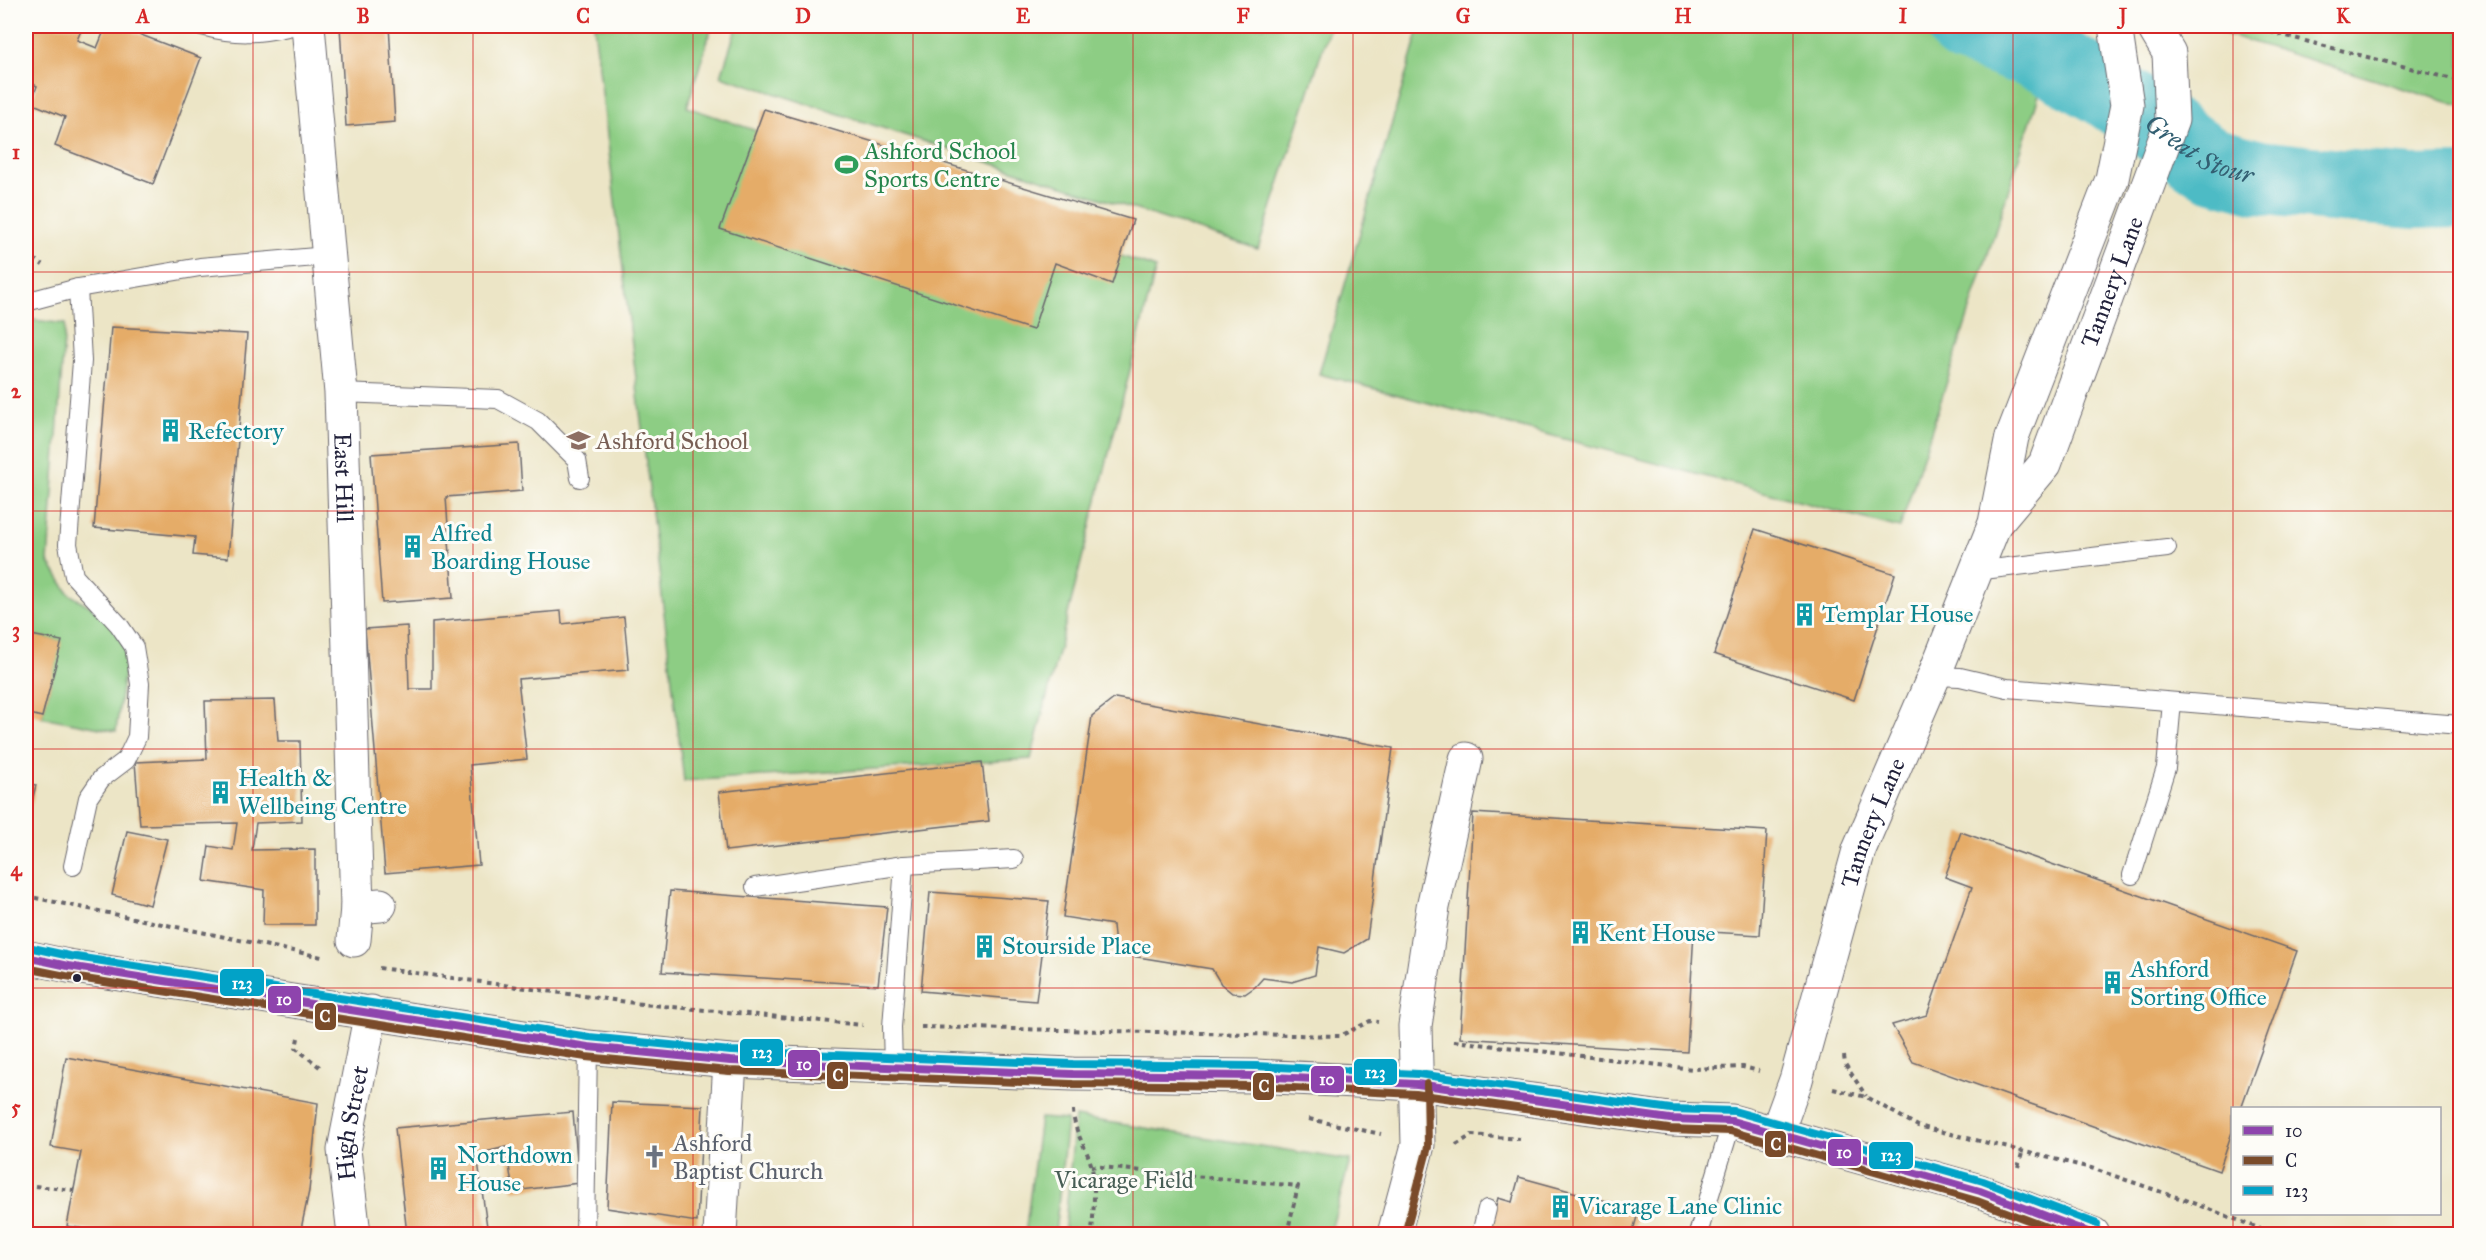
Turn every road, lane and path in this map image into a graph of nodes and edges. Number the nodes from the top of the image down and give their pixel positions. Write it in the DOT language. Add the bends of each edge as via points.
graph roads {
  1 [pos="202,26"];
  2 [pos="292,26"];
  3 [pos="308,26"];
  4 [pos="2115,26"];
  5 [pos="2153,26"];
  6 [pos="2253,26"];
  7 [pos="2266,26"];
  8 [pos="2267,31"];
  9 [pos="2460,81"];
  10 [pos="327,256"];
  11 [pos="78,288"];
  12 [pos="26,302"];
  13 [pos="340,393"];
  14 [pos="580,478"];
  15 [pos="1995,523"];
  16 [pos="2167,548"];
  17 [pos="1975,571"];
  18 [pos="1934,676"];
  19 [pos="2172,702"];
  20 [pos="2460,726"];
  21 [pos="1466,759"];
  22 [pos="1014,859"];
  23 [pos="904,865"];
  24 [pos="73,866"];
  25 [pos="2132,875"];
  26 [pos="755,886"];
  27 [pos="26,896"];
  28 [pos="341,949"];
  29 [pos="26,957"];
  30 [pos="373,967"];
  31 [pos="371,1012"];
  32 [pos="1370,1021"];
  33 [pos="833,1023"];
  34 [pos="892,1027"];
  35 [pos="1450,1041"];
  36 [pos="588,1047"];
  37 [pos="730,1061"];
  38 [pos="1743,1066"];
  39 [pos="893,1068"];
  40 [pos="1417,1084"];
  41 [pos="1866,1097"];
  42 [pos="1299,1117"];
  43 [pos="1732,1121"];
  44 [pos="1074,1126"];
  45 [pos="1777,1132"];
  46 [pos="1388,1135"];
  47 [pos="1530,1140"];
  48 [pos="1447,1150"];
  49 [pos="1091,1166"];
  50 [pos="26,1185"];
  51 [pos="74,1191"];
  52 [pos="1487,1209"];
  53 [pos="354,1234"];
  54 [pos="585,1234"];
  55 [pos="720,1234"];
  56 [pos="1092,1234"];
  57 [pos="1287,1234"];
  58 [pos="1394,1234"];
  59 [pos="1481,1234"];
  60 [pos="1698,1234"];
  61 [pos="2093,1234"];
  62 [pos="2274,1234"];
  1 -- 2 [label="lane" via="228,33 266,32"];
  3 -- 10 [label="street, East Hill"];
  4 -- 15 [label="street, Tannery Lane" via="2127,105 2112,178 2013,437"];
  5 -- 15 [label="street, Tannery Lane" via="2169,53 2172,120 2045,464"];
  6 -- 8 [label="path"];
  7 -- 8 [label="path"];
  8 -- 9 [label="path"];
  10 -- 11 [label="lane" via="200,267"];
  10 -- 13 [label="street, East Hill"];
  11 -- 12 [label="lane"];
  11 -- 24 [label="lane" via="82,361 68,544 74,576 134,647 140,684 137,737 126,760 101,779 88,798"];
  13 -- 14 [label="lane" via="498,399 538,421 577,460"];
  13 -- 28 [label="street, East Hill" via="369,906"];
  15 -- 17 [label="street, Tannery Lane"];
  16 -- 17 [label="lane"];
  17 -- 18 [label="street, Tannery Lane"];
  18 -- 19 [label="lane" via="1960,677 2007,688"];
  18 -- 45 [label="street, Tannery Lane" via="1859,850 1796,1080"];
  19 -- 20 [label="lane"];
  19 -- 25 [label="lane" via="2166,768"];
  21 -- 40 [label="street" via="1432,907 1415,1026"];
  22 -- 23 [label="lane"];
  23 -- 26 [label="lane"];
  23 -- 34 [label="lane"];
  27 -- 28 [label="path" via="282,948"];
  29 -- 31 [label="street"];
  30 -- 33 [label="path" via="642,1004"];
  31 -- 36 [label="street"];
  31 -- 53 [label="street, High Street" via="344,1150"];
  32 -- 34 [label="path" via="1340,1036"];
  34 -- 39 [label="lane"];
  35 -- 38 [label="path" via="1693,1069"];
  36 -- 37 [label="street"];
  36 -- 54 [label="lane"];
  37 -- 39 [label="street"];
  37 -- 55 [label="street"];
  39 -- 40 [label="street" via="1255,1076"];
  40 -- 43 [label="street" via="1670,1119"];
  40 -- 58 [label="street" via="1418,1144"];
  41 -- 62 [label="path" via="1918,1126 2091,1168"];
  42 -- 46 [label="path"];
  43 -- 45 [label="street"];
  43 -- 60 [label="lane"];
  44 -- 49 [label="path"];
  45 -- 61 [label="street" via="1980,1191"];
  47 -- 48 [label="path" via="1473,1135"];
  49 -- 56 [label="path"];
  49 -- 57 [label="path" via="1298,1186"];
  50 -- 51 [label="path"];
  52 -- 59 [label="lane"];
}
